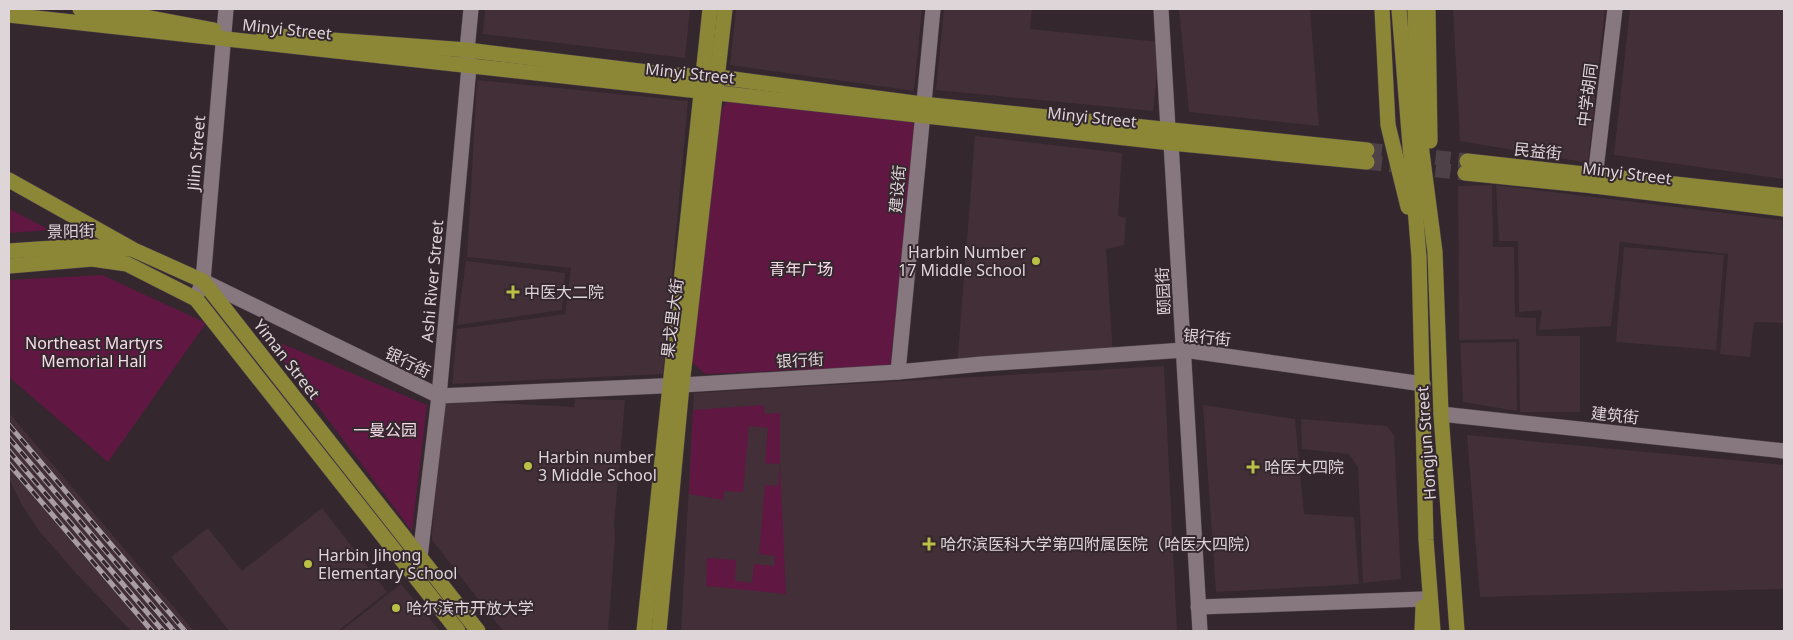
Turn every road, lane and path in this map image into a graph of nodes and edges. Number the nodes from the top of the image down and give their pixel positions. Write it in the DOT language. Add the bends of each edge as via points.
graph roads {
  1 [pos="80,9"];
  2 [pos="226,9"];
  3 [pos="471,9"];
  4 [pos="710,9"];
  5 [pos="725,9"];
  6 [pos="933,9"];
  7 [pos="1161,9"];
  8 [pos="1382,9"];
  9 [pos="1400,9"];
  10 [pos="1415,9"];
  11 [pos="1428,9"];
  12 [pos="1615,9"];
  13 [pos="9,15"];
  14 [pos="224,36"];
  15 [pos="467,50"];
  16 [pos="468,67"];
  17 [pos="711,76"];
  18 [pos="708,92"];
  19 [pos="922,110"];
  20 [pos="1170,136"];
  21 [pos="1367,156"];
  22 [pos="1466,167"];
  23 [pos="9,180"];
  24 [pos="1595,181"];
  25 [pos="1784,196"];
  26 [pos="1784,209"];
  27 [pos="134,250"];
  28 [pos="9,251"];
  29 [pos="1435,252"];
  30 [pos="1420,257"];
  31 [pos="9,266"];
  32 [pos="203,281"];
  33 [pos="196,299"];
  34 [pos="1184,350"];
  35 [pos="898,372"];
  36 [pos="1423,384"];
  37 [pos="676,385"];
  38 [pos="439,396"];
  39 [pos="1441,414"];
  40 [pos="1784,451"];
  41 [pos="420,557"];
  42 [pos="1427,598"];
  43 [pos="1198,607"];
  44 [pos="1425,629"];
  45 [pos="458,631"];
  46 [pos="478,631"];
  47 [pos="644,631"];
  48 [pos="658,631"];
  49 [pos="1200,631"];
  50 [pos="1457,631"];
  1 -- 14 [label="main road, Minyi Street" via="130,14"];
  2 -- 14 [label="street, Jilin Street"];
  3 -- 15 [label="street, Ashi River Street"];
  4 -- 17 [label="main road, 果戈里大街"];
  5 -- 17 [label="main road, 果戈里大街"];
  6 -- 19 [label="street, 建设街"];
  7 -- 20 [label="street, 颐园街"];
  8 -- 30 [label="main road, Hongjun Street" via="1388,124"];
  9 -- 30 [label="main road, Hongjun Street"];
  10 -- 29 [label="main road, Hongjun Street" via="1418,122"];
  11 -- 29 [label="main road, Hongjun Street"];
  12 -- 24 [label="street, 中学胡同"];
  13 -- 14 [label="main road, Minyi Street"];
  14 -- 15 [label="main road, Minyi Street"];
  14 -- 16 [label="main road, Minyi Street"];
  14 -- 32 [label="street, Jilin Street"];
  15 -- 16 [label="street, Ashi River Street"];
  15 -- 17 [label="main road, Minyi Street"];
  16 -- 18 [label="main road, Minyi Street"];
  16 -- 38 [label="street, Ashi River Street"];
  17 -- 18 [label="main road, 果戈里大街"];
  17 -- 19 [label="main road, Minyi Street"];
  18 -- 19 [label="main road, Minyi Street"];
  18 -- 37 [label="main road, 果戈里大街"];
  19 -- 20 [label="main road, Minyi Street"];
  19 -- 35 [label="street, 建设街"];
  20 -- 21 [label="main road, Minyi Street"];
  20 -- 34 [label="street, 颐园街"];
  22 -- 24 [label="main road, Minyi Street"];
  23 -- 27 [label="main road, Yiman Street"];
  24 -- 25 [label="main road"];
  24 -- 26 [label="main road, Minyi Street"];
  27 -- 28 [label="main road, 景阳街" via="83,246"];
  27 -- 32 [label="main road, Yiman Street"];
  29 -- 39 [label="main road, Hongjun Street"];
  30 -- 36 [label="main road, Hongjun Street"];
  31 -- 33 [label="main road, 景阳街" via="92,259 127,264"];
  32 -- 33 [label="street, Jilin Street"];
  32 -- 38 [label="street, 银行街"];
  32 -- 41 [label="main road, Yiman Street"];
  33 -- 45 [label="main road"];
  34 -- 35 [label="street, 银行街"];
  34 -- 36 [label="street, 银行街"];
  34 -- 43 [label="street, 颐园街"];
  35 -- 37 [label="street, 银行街"];
  36 -- 42 [label="main road, Hongjun Street"];
  37 -- 38 [label="street, 银行街"];
  37 -- 47 [label="main road, 果戈里大街"];
  37 -- 48 [label="main road, 果戈里大街"];
  38 -- 41 [label="street, Ashi River Street"];
  39 -- 40 [label="street, 建筑街"];
  39 -- 50 [label="main road, Hongjun Street"];
  41 -- 46 [label="main road, Yiman Street"];
  42 -- 43 [label="street"];
  42 -- 44 [label="main road, Hongjun Street"];
  43 -- 49 [label="street, 颐园街"];
}
